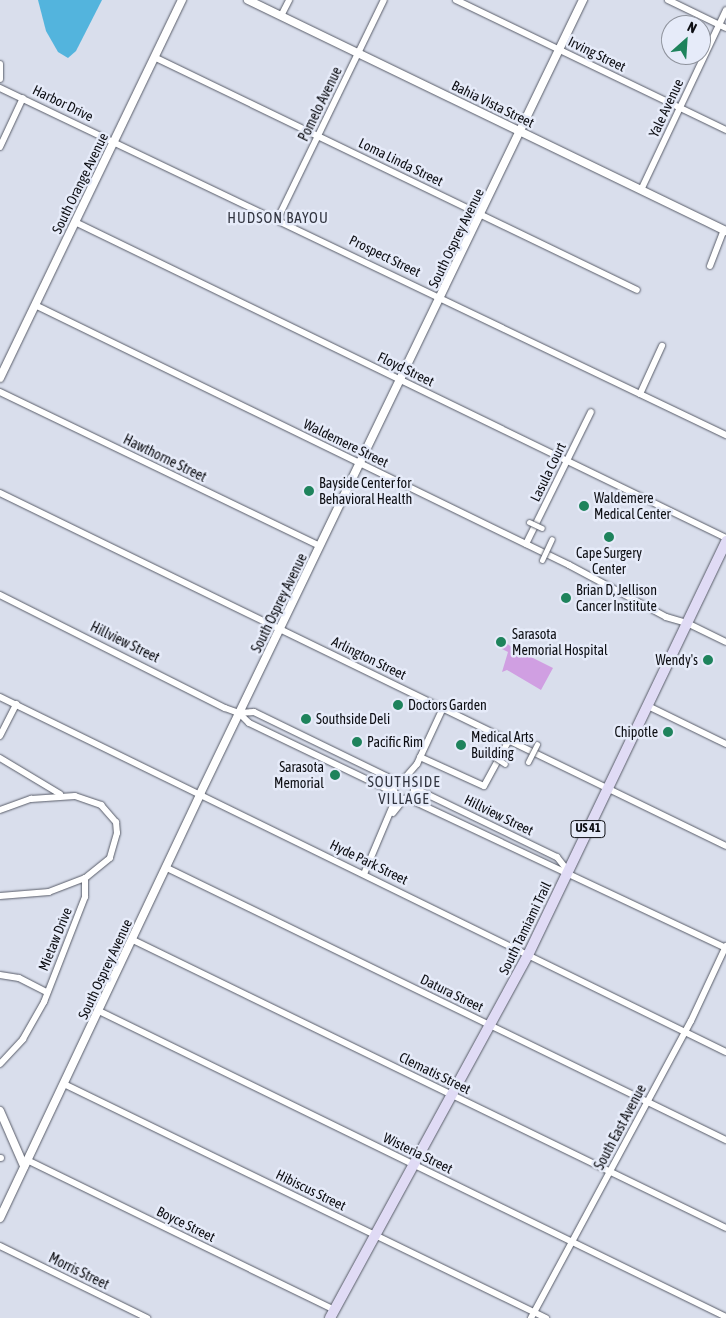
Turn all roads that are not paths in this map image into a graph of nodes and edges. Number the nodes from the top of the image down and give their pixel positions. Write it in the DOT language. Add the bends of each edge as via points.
graph roads {
  1 [pos="182,0"];
  2 [pos="248,0"];
  3 [pos="289,0"];
  4 [pos="384,0"];
  5 [pos="456,0"];
  6 [pos="583,0"];
  7 [pos="668,0"];
  8 [pos="726,10"];
  9 [pos="281,16"];
  10 [pos="719,24"];
  11 [pos="726,28"];
  12 [pos="560,50"];
  13 [pos="358,53"];
  14 [pos="154,58"];
  15 [pos="0,64"];
  16 [pos="0,79"];
  17 [pos="0,88"];
  18 [pos="23,98"];
  19 [pos="680,108"];
  20 [pos="726,130"];
  21 [pos="521,132"];
  22 [pos="318,136"];
  23 [pos="114,141"];
  24 [pos="0,147"];
  25 [pos="641,190"];
  26 [pos="481,215"];
  27 [pos="278,218"];
  28 [pos="75,222"];
  29 [pos="725,231"];
  30 [pos="710,266"];
  31 [pos="637,290"];
  32 [pos="441,298"];
  33 [pos="35,305"];
  34 [pos="662,346"];
  35 [pos="0,378"];
  36 [pos="401,381"];
  37 [pos="0,392"];
  38 [pos="640,394"];
  39 [pos="591,412"];
  40 [pos="726,435"];
  41 [pos="567,461"];
  42 [pos="360,464"];
  43 [pos="0,493"];
  44 [pos="529,522"];
  45 [pos="542,528"];
  46 [pos="552,539"];
  47 [pos="726,540"];
  48 [pos="526,544"];
  49 [pos="320,546"];
  50 [pos="542,560"];
  51 [pos="0,595"];
  52 [pos="687,623"];
  53 [pos="280,629"];
  54 [pos="726,642"];
  55 [pos="0,697"];
  56 [pos="16,704"];
  57 [pos="648,706"];
  58 [pos="443,708"];
  59 [pos="239,713"];
  60 [pos="0,736"];
  61 [pos="508,740"];
  62 [pos="537,744"];
  63 [pos="726,744"];
  64 [pos="488,753"];
  65 [pos="0,758"];
  66 [pos="418,760"];
  67 [pos="528,762"];
  68 [pos="505,764"];
  69 [pos="401,780"];
  70 [pos="413,785"];
  71 [pos="608,789"];
  72 [pos="60,794"];
  73 [pos="200,794"];
  74 [pos="401,796"];
  75 [pos="0,810"];
  76 [pos="726,846"];
  77 [pos="167,868"];
  78 [pos="568,871"];
  79 [pos="364,874"];
  80 [pos="85,878"];
  81 [pos="0,896"];
  82 [pos="133,940"];
  83 [pos="726,947"];
  84 [pos="528,955"];
  85 [pos="0,974"];
  86 [pos="47,992"];
  87 [pos="99,1012"];
  88 [pos="490,1025"];
  89 [pos="685,1032"];
  90 [pos="726,1052"];
  91 [pos="0,1064"];
  92 [pos="64,1084"];
  93 [pos="452,1095"];
  94 [pos="647,1102"];
  95 [pos="0,1111"];
  96 [pos="726,1140"];
  97 [pos="26,1163"];
  98 [pos="414,1165"];
  99 [pos="611,1172"];
  100 [pos="0,1218"];
  101 [pos="726,1228"];
  102 [pos="375,1235"];
  103 [pos="572,1242"];
  104 [pos="0,1246"];
  105 [pos="332,1314"];
  106 [pos="533,1315"];
  107 [pos="726,1317"];
  108 [pos="147,1318"];
  109 [pos="546,1318"];
  1 -- 14 [label="street, South Orange Avenue"];
  2 -- 9 [label="street, Bahia Vista Street"];
  3 -- 9 [label="street"];
  4 -- 13 [label="street, Pomelo Avenue"];
  5 -- 12 [label="street, Irving Street"];
  6 -- 12 [label="street, South Osprey Avenue"];
  7 -- 10 [label="street"];
  8 -- 10 [label="street, Yale Avenue"];
  9 -- 13 [label="street, Bahia Vista Street"];
  10 -- 11 [label="street"];
  10 -- 19 [label="street, Yale Avenue"];
  12 -- 19 [label="street, Irving Street"];
  12 -- 21 [label="street, South Osprey Avenue"];
  13 -- 21 [label="street, Bahia Vista Street"];
  13 -- 22 [label="street, Pomelo Avenue"];
  14 -- 22 [label="street, Loma Linda Street"];
  14 -- 23 [label="street, South Orange Avenue"];
  15 -- 16 [label="street"];
  17 -- 18 [label="street, Harbor Drive"];
  18 -- 23 [label="street, Harbor Drive"];
  18 -- 24 [label="street"];
  19 -- 20 [label="street, Irving Street"];
  19 -- 25 [label="street, Yale Avenue"];
  21 -- 25 [label="street, Bahia Vista Street"];
  21 -- 26 [label="street, South Osprey Avenue"];
  22 -- 26 [label="street, Loma Linda Street"];
  22 -- 27 [label="street, Pomelo Avenue"];
  23 -- 27 [label="street, Prospect Street"];
  23 -- 28 [label="street, South Orange Avenue"];
  25 -- 29 [label="street, Bahia Vista Street"];
  26 -- 31 [label="street, Loma Linda Street"];
  26 -- 32 [label="street, South Osprey Avenue"];
  27 -- 32 [label="street, Prospect Street"];
  28 -- 33 [label="street, South Orange Avenue"];
  28 -- 36 [label="street, Floyd Street"];
  29 -- 30 [label="street"];
  32 -- 36 [label="street, South Osprey Avenue"];
  32 -- 38 [label="street, Prospect Street"];
  33 -- 35 [label="street, South Orange Avenue"];
  33 -- 42 [label="street, Waldemere Street"];
  34 -- 38 [label="street"];
  36 -- 41 [label="street, Floyd Street"];
  36 -- 42 [label="street, South Osprey Avenue"];
  37 -- 49 [label="street, Hawthorne Street"];
  38 -- 40 [label="street, Prospect Street"];
  39 -- 41 [label="street, Lasula Court"];
  41 -- 47 [label="street, Floyd Street"];
  41 -- 48 [label="street, Lasula Court"];
  42 -- 48 [label="street, Waldemere Street"];
  42 -- 49 [label="street, South Osprey Avenue"];
  43 -- 53 [label="street, Arlington Street"];
  44 -- 45 [label="street, bridge"];
  46 -- 50 [label="street, bridge"];
  47 -- 52 [label="main road, South Tamiami Trail / US 41"];
  48 -- 52 [label="street, Waldemere Street" via="641,605"];
  49 -- 53 [label="street, South Osprey Avenue"];
  51 -- 59 [label="street, Hillview Street"];
  52 -- 54 [label="street, Waldemere Street"];
  52 -- 57 [label="main road, South Tamiami Trail / US 41"];
  53 -- 58 [label="street, Arlington Street"];
  53 -- 59 [label="street, South Osprey Avenue"];
  55 -- 56 [label="street, Hyde Park Street"];
  56 -- 60 [label="street"];
  56 -- 73 [label="street, Hyde Park Street"];
  57 -- 63 [label="street"];
  57 -- 71 [label="main road, South Tamiami Trail / US 41"];
  58 -- 61 [label="street, Arlington Street"];
  58 -- 66 [label="street"];
  59 -- 69 [label="street, Hillview Street" via="263,716"];
  59 -- 73 [label="street, South Osprey Avenue"];
  59 -- 74 [label="street, Hillview Street" via="249,723"];
  61 -- 66 [label="street" via="486,784 481,786"];
  61 -- 71 [label="street, Arlington Street"];
  62 -- 67 [label="street, bridge"];
  64 -- 68 [label="street, bridge"];
  65 -- 72 [label="street"];
  66 -- 69 [label="street"];
  66 -- 70 [label="street"];
  69 -- 70 [label="street, Hillview Street"];
  69 -- 74 [label="street"];
  70 -- 74 [label="street"];
  70 -- 78 [label="street, Hillview Street" via="558,857"];
  71 -- 76 [label="street, Arlington Street"];
  71 -- 78 [label="main road, South Tamiami Trail / US 41"];
  72 -- 75 [label="street" via="31,799"];
  72 -- 80 [label="street" via="96,802 116,822 116,845 110,858"];
  73 -- 77 [label="street, South Osprey Avenue"];
  73 -- 79 [label="street, Hyde Park Street"];
  74 -- 78 [label="street, Hillview Street" via="554,869"];
  74 -- 79 [label="street"];
  77 -- 82 [label="street, South Osprey Avenue"];
  77 -- 88 [label="street, Datura Street"];
  78 -- 83 [label="street, Hillview Street"];
  78 -- 84 [label="main road, South Tamiami Trail / US 41"];
  79 -- 84 [label="street, Hyde Park Street"];
  80 -- 81 [label="street" via="48,892"];
  80 -- 86 [label="street, Mietaw Drive" via="85,897"];
  82 -- 87 [label="street, South Osprey Avenue"];
  82 -- 93 [label="street, Clematis Street"];
  83 -- 89 [label="street, South East Avenue"];
  84 -- 88 [label="main road, South Tamiami Trail / US 41"];
  84 -- 89 [label="street, Hyde Park Street"];
  85 -- 86 [label="street" via="19,978"];
  86 -- 91 [label="street, Mietaw Drive" via="32,1026"];
  87 -- 92 [label="street, South Osprey Avenue"];
  87 -- 98 [label="street, Wisteria Street"];
  88 -- 93 [label="main road, South Tamiami Trail"];
  88 -- 94 [label="street, Datura Street"];
  89 -- 90 [label="street, Hyde Park Street"];
  89 -- 94 [label="street, South East Avenue"];
  92 -- 97 [label="street, South Osprey Avenue"];
  92 -- 102 [label="street, Hibiscus Street"];
  93 -- 98 [label="main road, South Tamiami Trail"];
  93 -- 99 [label="street, Clematis Street"];
  94 -- 96 [label="street, Datura Street"];
  94 -- 99 [label="street, South East Avenue"];
  95 -- 97 [label="street"];
  97 -- 100 [label="street, South Osprey Avenue"];
  97 -- 105 [label="street, Boyce Street"];
  98 -- 102 [label="main road, South Tamiami Trail"];
  98 -- 103 [label="street, Wisteria Street"];
  99 -- 101 [label="street, Clematis Street"];
  99 -- 103 [label="street, South East Avenue"];
  102 -- 105 [label="main road, South Tamiami Trail"];
  102 -- 106 [label="street, Hibiscus Street"];
  103 -- 106 [label="street, South East Avenue"];
  103 -- 107 [label="street, Wisteria Street"];
  104 -- 108 [label="street, Morris Street"];
  106 -- 109 [label="street, Hibiscus Street"];
}
